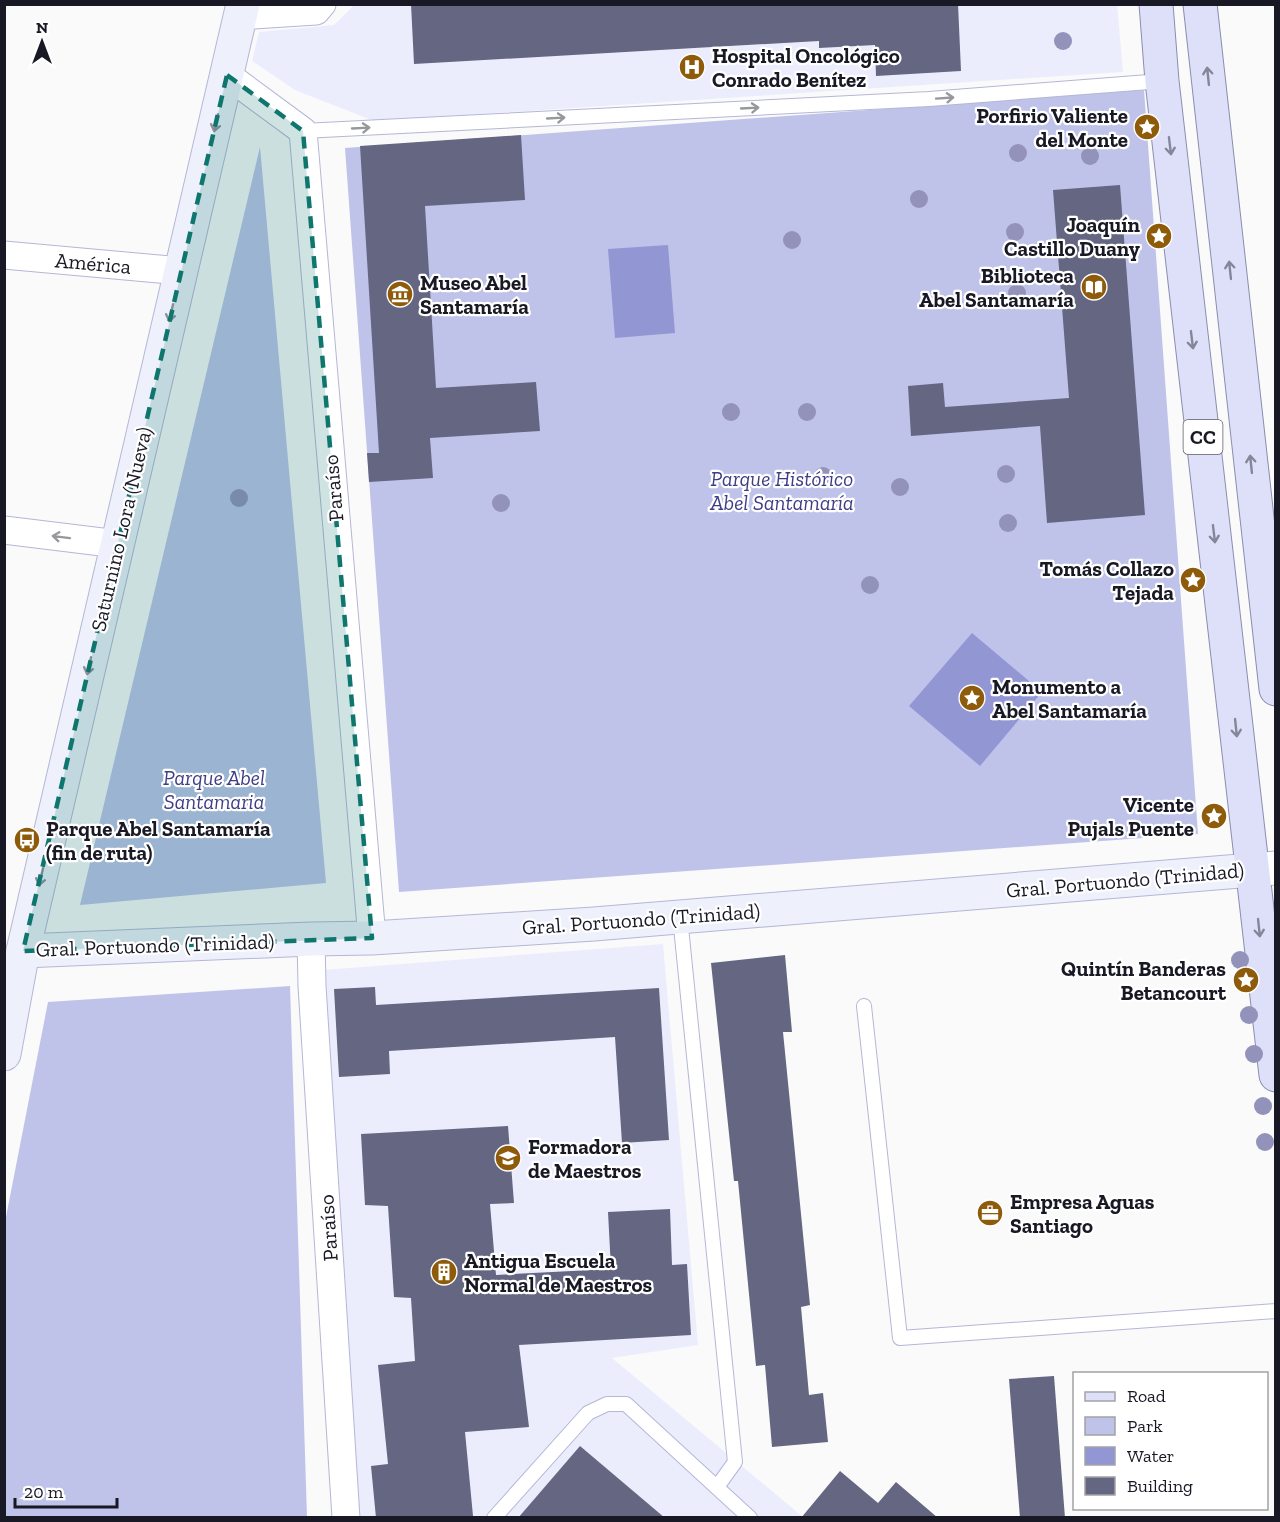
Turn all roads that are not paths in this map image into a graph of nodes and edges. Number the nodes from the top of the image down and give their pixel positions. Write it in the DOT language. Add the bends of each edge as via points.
graph roads {
  1 [pos="322,4"];
  2 [pos="1156,4"];
  3 [pos="1200,4"];
  4 [pos="242,10"];
  5 [pos="227,75"];
  6 [pos="1162,81"];
  7 [pos="303,131"];
  8 [pos="4,255"];
  9 [pos="181,271"];
  10 [pos="4,530"];
  11 [pos="118,544"];
  12 [pos="1275,689"];
  13 [pos="1264,869"];
  14 [pos="680,917"];
  15 [pos="372,938"];
  16 [pos="310,939"];
  17 [pos="14,951"];
  18 [pos="864,1006"];
  19 [pos="4,1054"];
  20 [pos="1275,1076"];
  21 [pos="1275,1311"];
  22 [pos="717,1488"];
  23 [pos="346,1518"];
  24 [pos="494,1518"];
  25 [pos="750,1518"];
  1 -- 4 [label="street" via="316,11"];
  2 -- 6 [label="main road, CC"];
  12 -- 3 [label="main road, CC, one-way"];
  4 -- 5 [label="main road, Saturnino Lora (Nueva)"];
  5 -- 7 [label="street"];
  5 -- 9 [label="main road, Saturnino Lora (Nueva), one-way"];
  7 -- 6 [label="lane, one-way" via="930,99"];
  6 -- 13 [label="main road, CC, one-way"];
  7 -- 15 [label="street, Paraíso"];
  8 -- 9 [label="street, América"];
  9 -- 11 [label="main road, Saturnino Lora (Nueva), one-way"];
  11 -- 10 [label="street, one-way"];
  11 -- 17 [label="main road, Saturnino Lora (Nueva), one-way"];
  13 -- 14 [label="main road, Gral. Portuondo (Trinidad)"];
  13 -- 20 [label="main road, CC, one-way"];
  14 -- 15 [label="main road, Gral. Portuondo (Trinidad)"];
  14 -- 22 [label="lane" via="735,1462"];
  15 -- 16 [label="main road, Gral. Portuondo (Trinidad)"];
  16 -- 17 [label="main road, Gral. Portuondo (Trinidad)"];
  16 -- 23 [label="street, Paraíso"];
  17 -- 19 [label="main road, Saturnino Lora (Nueva)"];
  18 -- 21 [label="lane" via="900,1338"];
  22 -- 24 [label="lane" via="626,1404 607,1404 588,1413"];
  22 -- 25 [label="lane"];
}
